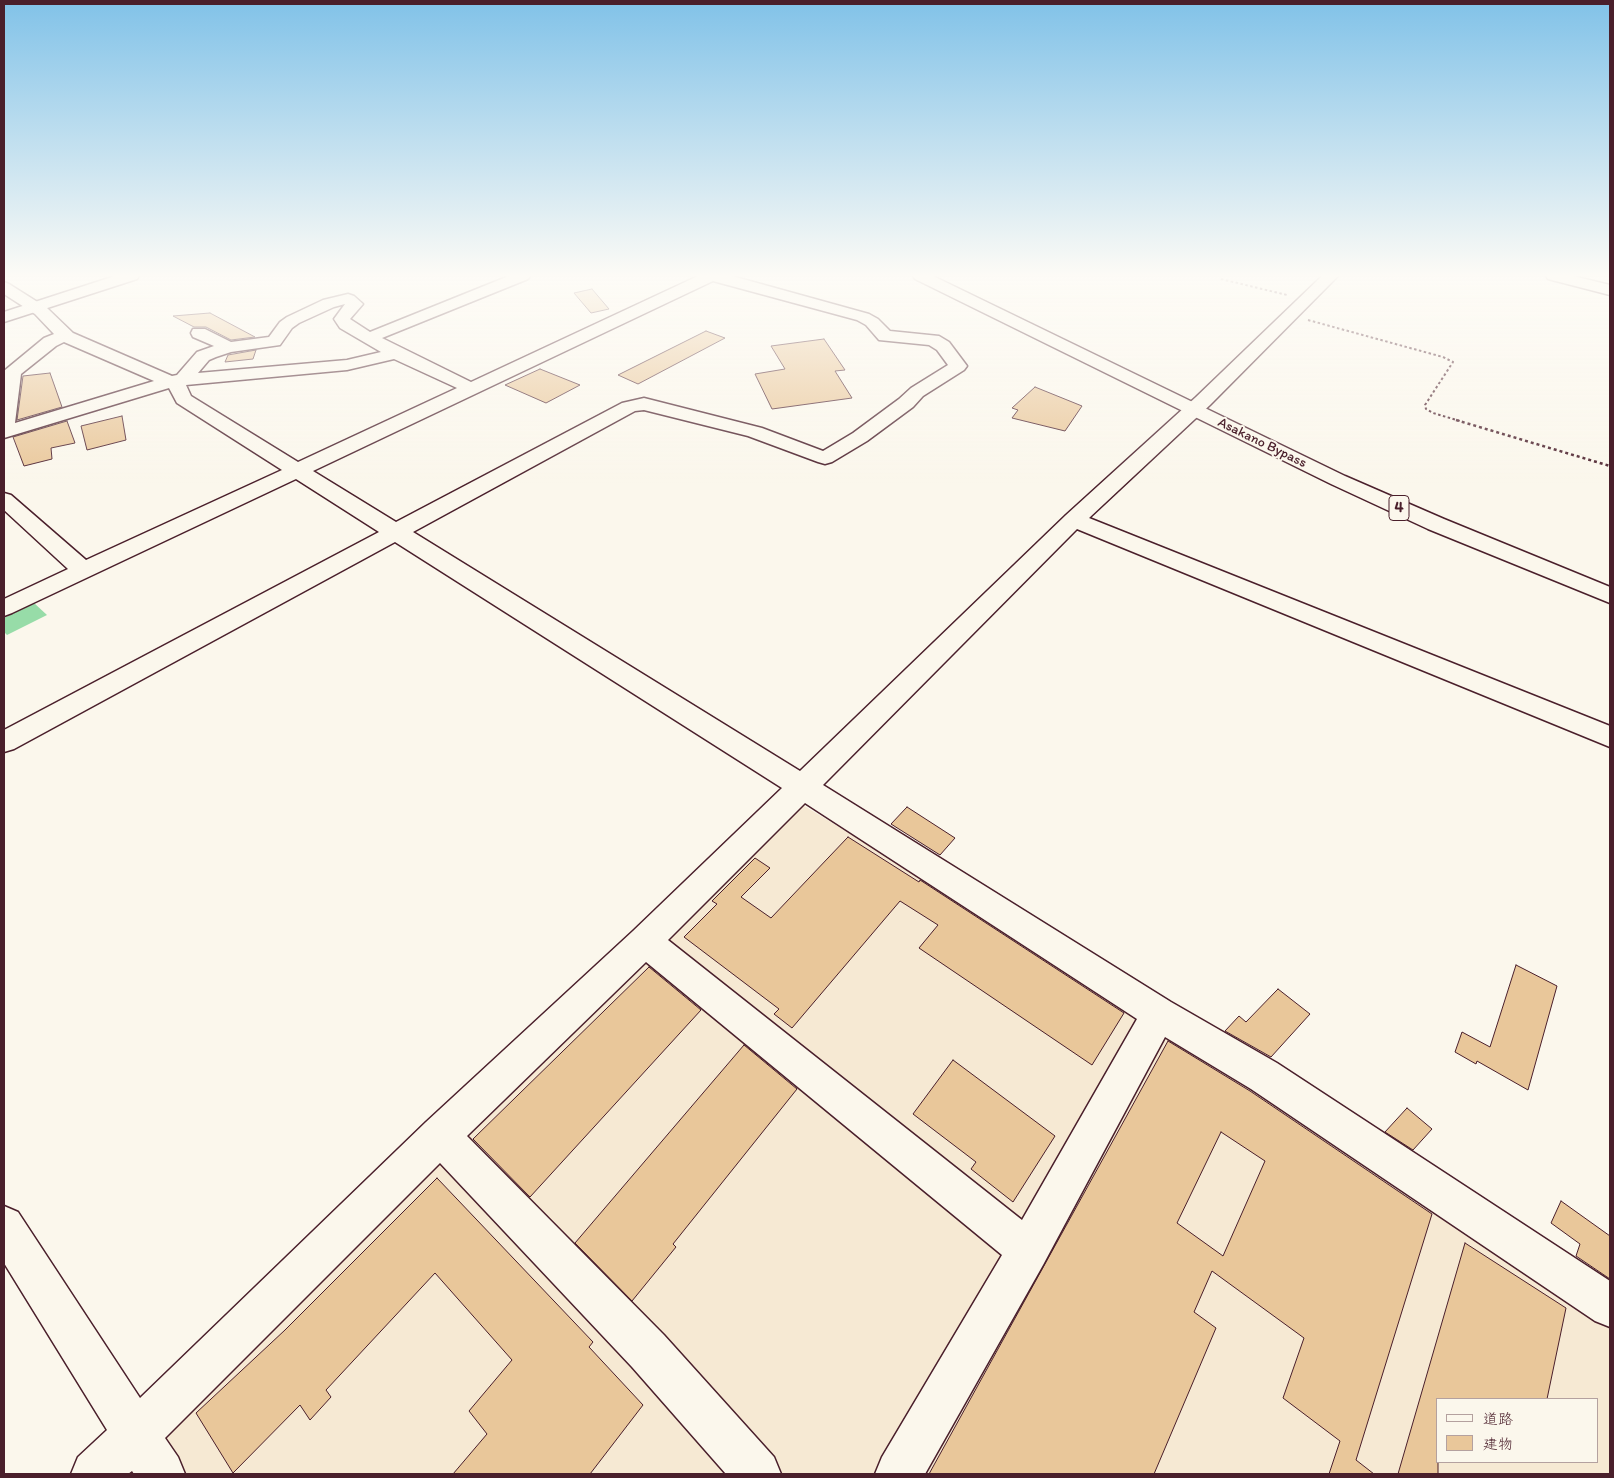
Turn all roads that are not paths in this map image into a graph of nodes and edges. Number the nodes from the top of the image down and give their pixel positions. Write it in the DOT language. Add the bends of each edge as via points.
graph roads {
  1 [pos="46,345"];
  2 [pos="89,345"];
  3 [pos="225,345"];
  4 [pos="242,345"];
  5 [pos="382,345"];
  6 [pos="563,345"];
  7 [pos="941,345"];
  8 [pos="1069,345"];
  9 [pos="1080,345"];
  10 [pos="1259,345"];
  11 [pos="229,347"];
  12 [pos="396,353"];
  13 [pos="178,381"];
  14 [pos="470,388"];
  15 [pos="1198,405"];
  16 [pos="4,432"];
  17 [pos="296,469"];
  18 [pos="4,499"];
  19 [pos="1074,520"];
  20 [pos="395,532"];
  21 [pos="83,570"];
  22 [pos="1610,581"];
  23 [pos="1610,596"];
  24 [pos="4,608"];
  25 [pos="1610,737"];
  26 [pos="4,742"];
  27 [pos="801,786"];
  28 [pos="646,941"];
  29 [pos="1159,1014"];
  30 [pos="440,1136"];
  31 [pos="4,1226"];
  32 [pos="1028,1250"];
  33 [pos="1610,1306"];
  34 [pos="137,1434"];
  35 [pos="95,1474"];
  36 [pos="161,1474"];
  37 [pos="757,1474"];
  38 [pos="899,1474"];
  1 -- 16 [label="main road" via="12,372"];
  2 -- 13 [label="main road"];
  3 -- 11 [label="main road"];
  4 -- 11 [label="main road"];
  5 -- 12 [label="main road"];
  6 -- 14 [label="main road"];
  7 -- 20 [label="main road" via="959,365 825,458 755,432 644,404 628,407"];
  8 -- 15 [label="main road, Asakano Bypass / 4"];
  9 -- 15 [label="main road, Asakano Bypass / 4"];
  10 -- 15 [label="main road"];
  11 -- 13 [label="main road" via="204,356"];
  12 -- 13 [label="main road" via="351,365"];
  12 -- 14 [label="main road"];
  13 -- 16 [label="main road"];
  13 -- 17 [label="main road" via="183,399"];
  14 -- 17 [label="main road"];
  15 -- 19 [label="main road"];
  15 -- 22 [label="main road, Asakano Bypass / 4"];
  15 -- 23 [label="main road, Asakano Bypass / 4" via="1338,480"];
  17 -- 20 [label="main road"];
  17 -- 21 [label="main road"];
  18 -- 21 [label="main road"];
  19 -- 25 [label="main road"];
  19 -- 27 [label="main road"];
  20 -- 26 [label="main road"];
  20 -- 27 [label="main road"];
  21 -- 24 [label="main road"];
  27 -- 28 [label="main road"];
  27 -- 29 [label="main road"];
  28 -- 30 [label="main road"];
  28 -- 32 [label="main road"];
  29 -- 32 [label="main road"];
  29 -- 33 [label="main road" via="1264,1076"];
  30 -- 34 [label="main road"];
  30 -- 37 [label="main road" via="648,1351"];
  31 -- 34 [label="main road"];
  32 -- 38 [label="main road"];
  34 -- 35 [label="main road"];
  34 -- 36 [label="main road"];
}
